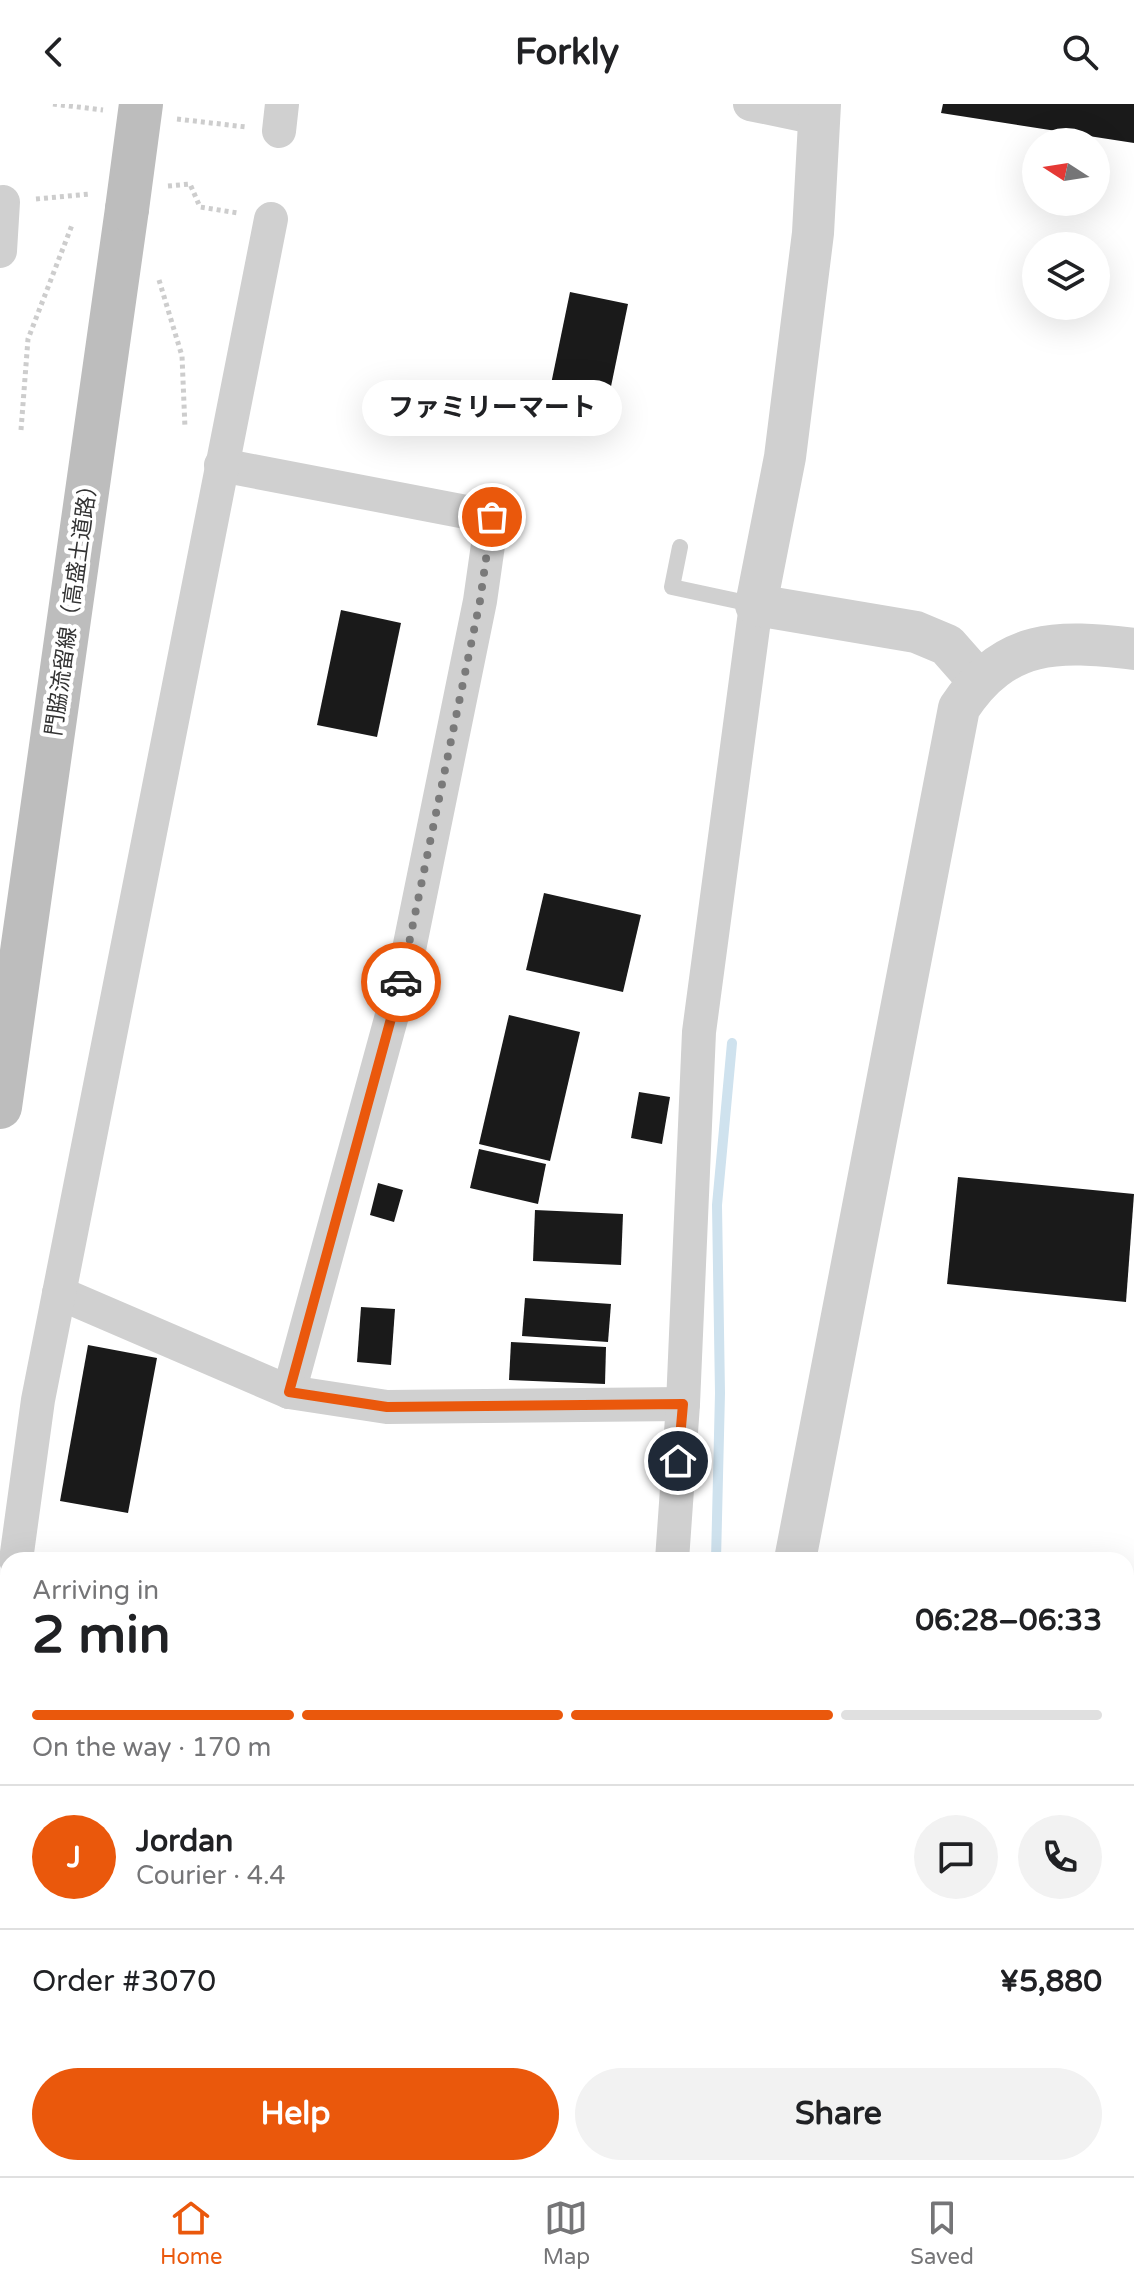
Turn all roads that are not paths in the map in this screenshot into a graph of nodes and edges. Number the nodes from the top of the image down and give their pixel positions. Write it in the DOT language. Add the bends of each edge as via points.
graph roads {
  1 [pos="141,104"];
  2 [pos="750,104"];
  3 [pos="819,111"];
  4 [pos="3,202"];
  5 [pos="271,219"];
  6 [pos="0,251"];
  7 [pos="221,465"];
  8 [pos="680,547"];
  9 [pos="756,605"];
  10 [pos="1134,649"];
  11 [pos="977,679"];
  12 [pos="0,1107"];
  13 [pos="59,1293"];
  14 [pos="289,1392"];
  15 [pos="683,1404"];
  16 [pos="17,1552"];
  17 [pos="673,1552"];
  18 [pos="797,1552"];
  1 -- 12 [label="main road, 門脇流留線（高盛土道路）, bridge"];
  2 -- 3 [label="street"];
  3 -- 9 [label="street" via="813,233 785,457"];
  4 -- 6 [label="street"];
  5 -- 7 [label="street"];
  7 -- 13 [label="street"];
  7 -- 14 [label="street" via="492,517 480,601 406,964"];
  8 -- 9 [label="lane" via="672,587"];
  9 -- 11 [label="street" via="916,632 947,645"];
  9 -- 15 [label="street" via="699,1032"];
  10 -- 11 [label="street" via="1039,648 1012,655"];
  11 -- 18 [label="street" via="959,708 954,731"];
  13 -- 14 [label="street"];
  13 -- 16 [label="street"];
  14 -- 15 [label="street" via="387,1407"];
  15 -- 17 [label="street"];
}
